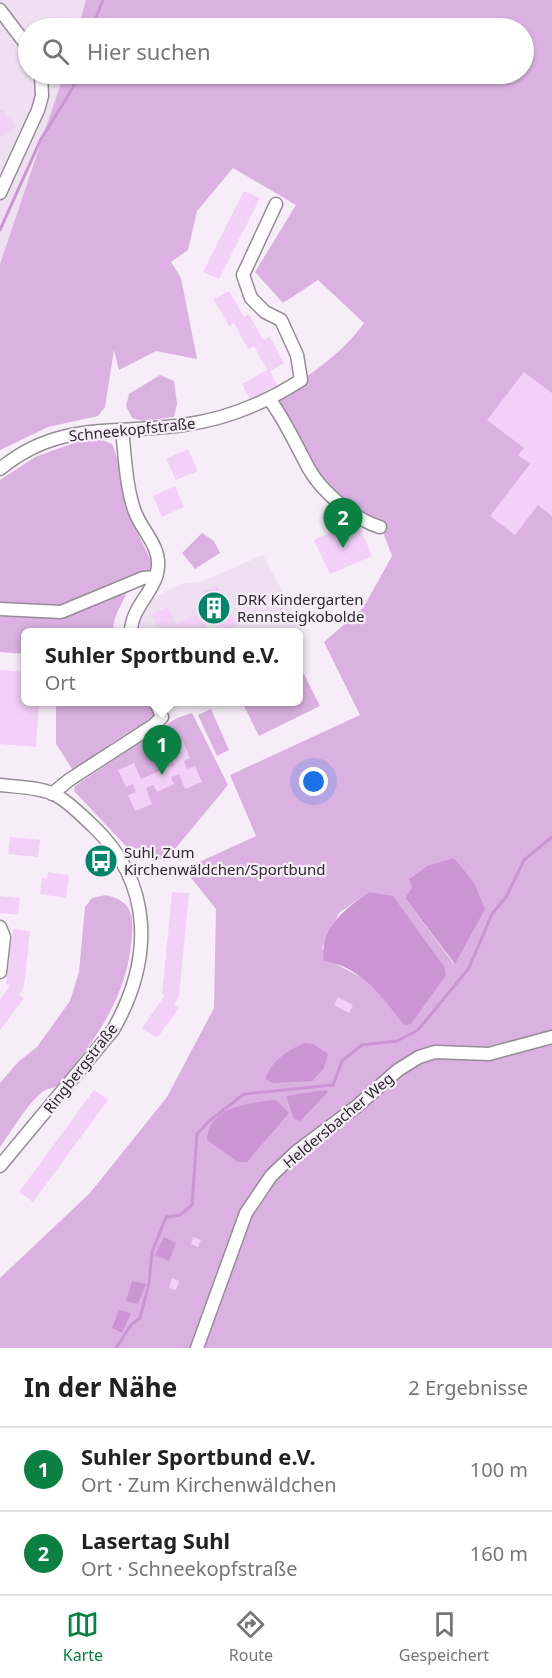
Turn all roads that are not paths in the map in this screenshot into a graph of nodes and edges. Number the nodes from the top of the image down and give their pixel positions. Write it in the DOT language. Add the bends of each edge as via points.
graph roads {
  1 [pos="0,10"];
  2 [pos="18,34"];
  3 [pos="41,84"];
  4 [pos="0,193"];
  5 [pos="276,204"];
  6 [pos="270,400"];
  7 [pos="122,430"];
  8 [pos="0,469"];
  9 [pos="380,527"];
  10 [pos="156,577"];
  11 [pos="0,609"];
  12 [pos="132,628"];
  13 [pos="158,706"];
  14 [pos="0,785"];
  15 [pos="52,794"];
  16 [pos="0,927"];
  17 [pos="0,972"];
  18 [pos="552,1038"];
  19 [pos="0,1166"];
  20 [pos="197,1348"];
  1 -- 2 [label="street"];
  3 -- 4 [label="street" via="38,110"];
  5 -- 6 [label="street, Schneekopfstraße" via="243,275 251,298 265,312 281,320 297,355 301,380"];
  6 -- 7 [label="street, Schneekopfstraße" via="205,422"];
  6 -- 9 [label="street" via="323,487 352,512"];
  7 -- 8 [label="street, Schneekopfstraße" via="81,431 55,438"];
  7 -- 10 [label="street" via="135,511 158,556"];
  10 -- 11 [label="street" via="143,578 61,612"];
  10 -- 12 [label="street" via="135,611"];
  13 -- 15 [label="street" via="162,717 154,725"];
  14 -- 15 [label="street, Ringbergstraße"];
  15 -- 19 [label="street, Ringbergstraße" via="100,833 124,867 140,909 141,953 125,1008 113,1030"];
  16 -- 17 [label="street" via="4,937"];
  18 -- 20 [label="street, Heldersbacher Weg" via="489,1054 435,1052 419,1057 296,1152 271,1176 246,1213"];
}
